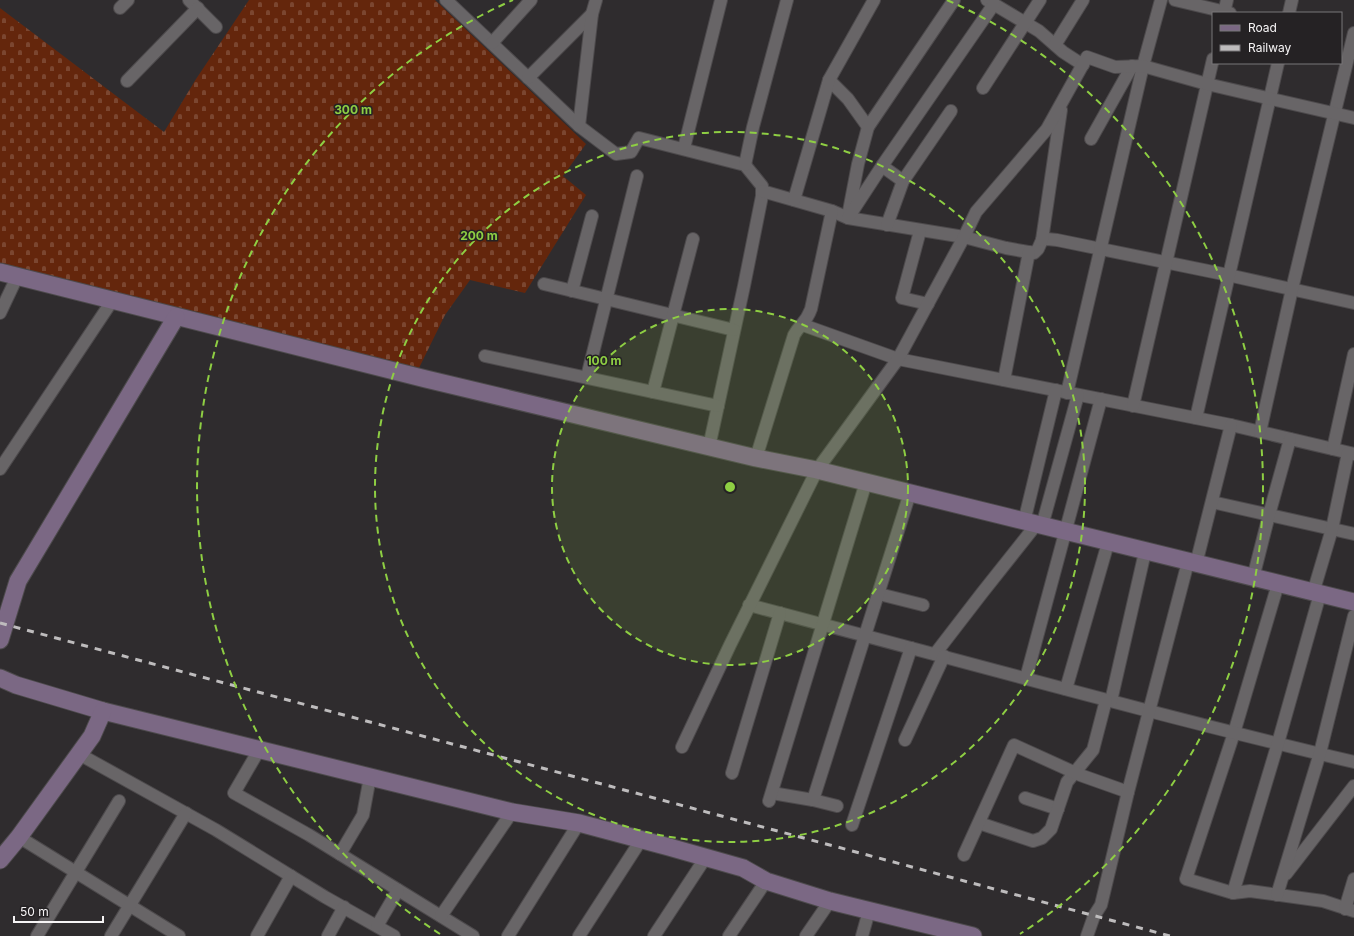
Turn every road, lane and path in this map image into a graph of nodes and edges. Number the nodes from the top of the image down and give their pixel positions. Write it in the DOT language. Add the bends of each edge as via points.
graph roads {
  1 [pos="531,0"];
  2 [pos="596,0"];
  3 [pos="721,0"];
  4 [pos="787,0"];
  5 [pos="874,0"];
  6 [pos="954,0"];
  7 [pos="1040,0"];
  8 [pos="1083,0"];
  9 [pos="1161,0"];
  10 [pos="1175,0"];
  11 [pos="1292,0"];
  12 [pos="452,2"];
  13 [pos="990,2"];
  14 [pos="194,4"];
  15 [pos="1226,9"];
  16 [pos="1289,12"];
  17 [pos="592,14"];
  18 [pos="1026,23"];
  19 [pos="216,26"];
  20 [pos="1350,39"];
  21 [pos="492,43"];
  22 [pos="1055,45"];
  23 [pos="1212,63"];
  24 [pos="1278,64"];
  25 [pos="1083,65"];
  26 [pos="1137,66"];
  27 [pos="528,78"];
  28 [pos="829,80"];
  29 [pos="127,81"];
  30 [pos="1207,84"];
  31 [pos="983,88"];
  32 [pos="1270,98"];
  33 [pos="1062,104"];
  34 [pos="951,111"];
  35 [pos="1334,113"];
  36 [pos="1354,118"];
  37 [pos="579,126"];
  38 [pos="868,127"];
  39 [pos="1090,139"];
  40 [pos="684,148"];
  41 [pos="746,165"];
  42 [pos="882,166"];
  43 [pos="637,176"];
  44 [pos="903,181"];
  45 [pos="762,191"];
  46 [pos="794,200"];
  47 [pos="832,211"];
  48 [pos="592,216"];
  49 [pos="848,218"];
  50 [pos="886,225"];
  51 [pos="920,231"];
  52 [pos="964,237"];
  53 [pos="693,239"];
  54 [pos="1042,240"];
  55 [pos="1101,249"];
  56 [pos="1029,252"];
  57 [pos="1166,262"];
  58 [pos="0,272"];
  59 [pos="1229,275"];
  60 [pos="17,277"];
  61 [pos="544,284"];
  62 [pos="1292,289"];
  63 [pos="572,291"];
  64 [pos="606,299"];
  65 [pos="112,301"];
  66 [pos="1354,303"];
  67 [pos="928,304"];
  68 [pos="0,313"];
  69 [pos="673,316"];
  70 [pos="176,317"];
  71 [pos="803,325"];
  72 [pos="734,330"];
  73 [pos="1354,354"];
  74 [pos="486,356"];
  75 [pos="898,359"];
  76 [pos="587,378"];
  77 [pos="1004,380"];
  78 [pos="653,392"];
  79 [pos="1067,393"];
  80 [pos="1101,399"];
  81 [pos="718,406"];
  82 [pos="1133,406"];
  83 [pos="1196,418"];
  84 [pos="1231,425"];
  85 [pos="1260,432"];
  86 [pos="1290,439"];
  87 [pos="709,447"];
  88 [pos="1333,449"];
  89 [pos="1351,454"];
  90 [pos="756,458"];
  91 [pos="0,469"];
  92 [pos="817,470"];
  93 [pos="866,482"];
  94 [pos="910,493"];
  95 [pos="1212,502"];
  96 [pos="1269,515"];
  97 [pos="1034,524"];
  98 [pos="1332,529"];
  99 [pos="1065,532"];
  100 [pos="1354,534"];
  101 [pos="1108,543"];
  102 [pos="1144,552"];
  103 [pos="1192,563"];
  104 [pos="1253,578"];
  105 [pos="1278,584"];
  106 [pos="1317,593"];
  107 [pos="879,594"];
  108 [pos="1354,602"];
  109 [pos="923,605"];
  110 [pos="749,606"];
  111 [pos="780,613"];
  112 [pos="1354,616"];
  113 [pos="823,625"];
  114 [pos="866,636"];
  115 [pos="0,640"];
  116 [pos="911,648"];
  117 [pos="940,655"];
  118 [pos="0,678"];
  119 [pos="1026,678"];
  120 [pos="1066,689"];
  121 [pos="1108,700"];
  122 [pos="102,711"];
  123 [pos="1150,711"];
  124 [pos="1234,733"];
  125 [pos="905,740"];
  126 [pos="1278,743"];
  127 [pos="682,747"];
  128 [pos="259,750"];
  129 [pos="1320,753"];
  130 [pos="79,754"];
  131 [pos="1354,762"];
  132 [pos="732,773"];
  133 [pos="1076,773"];
  134 [pos="370,777"];
  135 [pos="1354,786"];
  136 [pos="1128,792"];
  137 [pos="1025,798"];
  138 [pos="813,800"];
  139 [pos="119,801"];
  140 [pos="837,806"];
  141 [pos="1058,809"];
  142 [pos="512,812"];
  143 [pos="186,813"];
  144 [pos="578,823"];
  145 [pos="979,823"];
  146 [pos="852,825"];
  147 [pos="19,837"];
  148 [pos="641,840"];
  149 [pos="340,854"];
  150 [pos="964,855"];
  151 [pos="706,857"];
  152 [pos="0,860"];
  153 [pos="75,872"];
  154 [pos="291,876"];
  155 [pos="1354,879"];
  156 [pos="1282,880"];
  157 [pos="766,882"];
  158 [pos="398,890"];
  159 [pos="1233,893"];
  160 [pos="1278,894"];
  161 [pos="830,901"];
  162 [pos="129,905"];
  163 [pos="344,908"];
  164 [pos="869,910"];
  165 [pos="1350,910"];
  166 [pos="441,916"];
  167 [pos="376,926"];
  168 [pos="389,935"];
  169 [pos="37,936"];
  170 [pos="111,936"];
  171 [pos="179,936"];
  172 [pos="257,936"];
  173 [pos="328,936"];
  174 [pos="473,936"];
  175 [pos="508,936"];
  176 [pos="579,936"];
  177 [pos="654,936"];
  178 [pos="729,936"];
  179 [pos="806,936"];
  180 [pos="862,936"];
  181 [pos="973,936"];
  182 [pos="1087,936"];
  1 -- 21 [label="street"];
  2 -- 17 [label="street"];
  3 -- 40 [label="street"];
  4 -- 41 [label="street"];
  5 -- 28 [label="street"];
  6 -- 38 [label="street"];
  7 -- 18 [label="street"];
  8 -- 22 [label="street"];
  9 -- 26 [label="street"];
  10 -- 15 [label="street"];
  11 -- 16 [label="street"];
  12 -- 21 [label="street"];
  13 -- 18 [label="street"];
  13 -- 42 [label="street"];
  14 -- 19 [label="street"];
  14 -- 29 [label="street"];
  17 -- 27 [label="street"];
  17 -- 37 [label="street"];
  18 -- 22 [label="street"];
  18 -- 31 [label="street"];
  20 -- 35 [label="street"];
  21 -- 27 [label="street"];
  22 -- 25 [label="street"];
  23 -- 30 [label="street"];
  24 -- 32 [label="street"];
  25 -- 26 [label="street" via="1087,57 1115,67"];
  25 -- 33 [label="street"];
  26 -- 30 [label="street"];
  26 -- 39 [label="street"];
  26 -- 55 [label="street"];
  27 -- 37 [label="street"];
  28 -- 38 [label="street" via="848,99"];
  28 -- 46 [label="street"];
  30 -- 32 [label="street"];
  30 -- 57 [label="street"];
  32 -- 35 [label="street"];
  32 -- 59 [label="street"];
  33 -- 52 [label="street" via="1047,129 976,212"];
  33 -- 54 [label="street"];
  34 -- 44 [label="street"];
  35 -- 36 [label="street"];
  35 -- 62 [label="street"];
  37 -- 40 [label="street" via="616,154 631,152 639,138"];
  38 -- 49 [label="street"];
  40 -- 41 [label="street"];
  41 -- 45 [label="street" via="762,186"];
  42 -- 44 [label="street"];
  42 -- 49 [label="street"];
  43 -- 64 [label="street"];
  44 -- 50 [label="street"];
  45 -- 46 [label="street"];
  45 -- 72 [label="street"];
  46 -- 47 [label="street"];
  47 -- 49 [label="street"];
  47 -- 71 [label="street" via="811,309"];
  48 -- 63 [label="street"];
  49 -- 50 [label="street"];
  50 -- 51 [label="street"];
  51 -- 52 [label="street"];
  51 -- 67 [label="street" via="902,298"];
  52 -- 56 [label="street"];
  52 -- 67 [label="street"];
  53 -- 69 [label="street"];
  54 -- 55 [label="street" via="1048,238"];
  54 -- 56 [label="street" via="1038,250 1034,253"];
  55 -- 57 [label="street"];
  55 -- 79 [label="street"];
  56 -- 77 [label="street"];
  57 -- 59 [label="street"];
  57 -- 82 [label="street"];
  58 -- 60 [label="street"];
  59 -- 62 [label="street"];
  59 -- 83 [label="street"];
  60 -- 65 [label="street"];
  60 -- 68 [label="street"];
  61 -- 63 [label="street"];
  62 -- 66 [label="street"];
  62 -- 85 [label="street"];
  63 -- 64 [label="street"];
  64 -- 69 [label="street"];
  64 -- 76 [label="street"];
  65 -- 70 [label="street"];
  65 -- 91 [label="street"];
  67 -- 75 [label="street"];
  69 -- 72 [label="street"];
  69 -- 78 [label="street"];
  70 -- 87 [label="street"];
  70 -- 115 [label="street" via="18,581"];
  71 -- 75 [label="street"];
  71 -- 90 [label="street" via="794,335"];
  72 -- 81 [label="street"];
  73 -- 88 [label="street"];
  74 -- 76 [label="street"];
  75 -- 77 [label="street"];
  75 -- 92 [label="street"];
  76 -- 78 [label="street"];
  77 -- 79 [label="street"];
  78 -- 81 [label="street"];
  79 -- 80 [label="street"];
  79 -- 97 [label="street"];
  79 -- 97 [label="street"];
  80 -- 82 [label="street"];
  80 -- 99 [label="street"];
  81 -- 87 [label="street"];
  82 -- 83 [label="street"];
  83 -- 84 [label="street"];
  84 -- 85 [label="street"];
  84 -- 95 [label="street"];
  85 -- 86 [label="street"];
  86 -- 88 [label="street"];
  86 -- 96 [label="street"];
  87 -- 90 [label="street"];
  88 -- 89 [label="street"];
  89 -- 98 [label="street"];
  90 -- 92 [label="street"];
  92 -- 93 [label="street"];
  92 -- 110 [label="street"];
  93 -- 94 [label="street"];
  93 -- 113 [label="street"];
  94 -- 97 [label="street"];
  94 -- 107 [label="street"];
  95 -- 96 [label="street"];
  95 -- 103 [label="street"];
  96 -- 98 [label="street"];
  96 -- 104 [label="street"];
  97 -- 99 [label="street"];
  97 -- 117 [label="street" via="982,593"];
  98 -- 100 [label="street"];
  98 -- 106 [label="street"];
  99 -- 101 [label="street"];
  99 -- 119 [label="street"];
  101 -- 102 [label="street"];
  101 -- 120 [label="street"];
  102 -- 103 [label="street"];
  102 -- 121 [label="street"];
  103 -- 104 [label="street"];
  103 -- 123 [label="street"];
  104 -- 105 [label="street"];
  105 -- 106 [label="street"];
  105 -- 124 [label="street"];
  106 -- 108 [label="street"];
  106 -- 126 [label="street"];
  107 -- 109 [label="street"];
  107 -- 114 [label="street"];
  110 -- 111 [label="street"];
  110 -- 127 [label="street"];
  111 -- 113 [label="street"];
  111 -- 132 [label="street"];
  112 -- 129 [label="street"];
  113 -- 114 [label="street"];
  113 -- 138 [label="street" via="770,797"];
  114 -- 116 [label="street"];
  114 -- 138 [label="street"];
  116 -- 117 [label="street"];
  116 -- 146 [label="street"];
  117 -- 119 [label="street"];
  117 -- 125 [label="street"];
  118 -- 122 [label="street"];
  119 -- 120 [label="street"];
  120 -- 121 [label="street"];
  121 -- 123 [label="street"];
  121 -- 133 [label="street" via="1093,750"];
  122 -- 128 [label="street"];
  122 -- 130 [label="street" via="92,736"];
  123 -- 124 [label="street"];
  123 -- 136 [label="street"];
  124 -- 126 [label="street"];
  124 -- 159 [label="street" via="1186,879"];
  126 -- 129 [label="street"];
  126 -- 159 [label="street"];
  128 -- 134 [label="street"];
  128 -- 149 [label="street" via="234,793"];
  129 -- 131 [label="street"];
  129 -- 156 [label="street"];
  130 -- 143 [label="street"];
  130 -- 147 [label="street"];
  133 -- 136 [label="street"];
  133 -- 141 [label="street" via="1067,782"];
  133 -- 145 [label="street" via="1014,745"];
  134 -- 142 [label="street"];
  134 -- 149 [label="street" via="363,815"];
  135 -- 156 [label="street"];
  136 -- 182 [label="street" via="1101,905"];
  137 -- 141 [label="street"];
  138 -- 140 [label="street"];
  139 -- 153 [label="street"];
  141 -- 145 [label="street" via="1051,829 1042,838 1033,841"];
  142 -- 144 [label="street"];
  142 -- 166 [label="street"];
  143 -- 154 [label="street"];
  143 -- 162 [label="street"];
  144 -- 148 [label="street"];
  144 -- 175 [label="street"];
  145 -- 150 [label="street"];
  147 -- 152 [label="street"];
  147 -- 153 [label="street"];
  148 -- 151 [label="street"];
  148 -- 176 [label="street"];
  149 -- 158 [label="street"];
  151 -- 157 [label="street" via="743,868"];
  151 -- 177 [label="street"];
  153 -- 162 [label="street"];
  153 -- 169 [label="street"];
  154 -- 163 [label="street"];
  154 -- 172 [label="street"];
  155 -- 165 [label="street"];
  156 -- 160 [label="street"];
  157 -- 161 [label="street"];
  157 -- 178 [label="street"];
  158 -- 166 [label="street"];
  158 -- 167 [label="street"];
  159 -- 160 [label="street" via="1250,890"];
  160 -- 165 [label="street" via="1323,901"];
  161 -- 164 [label="street"];
  161 -- 179 [label="street"];
  162 -- 170 [label="street"];
  162 -- 171 [label="street"];
  163 -- 167 [label="street"];
  163 -- 173 [label="street"];
  164 -- 180 [label="street"];
  164 -- 181 [label="street"];
  166 -- 174 [label="street"];
  167 -- 168 [label="street"];
}
